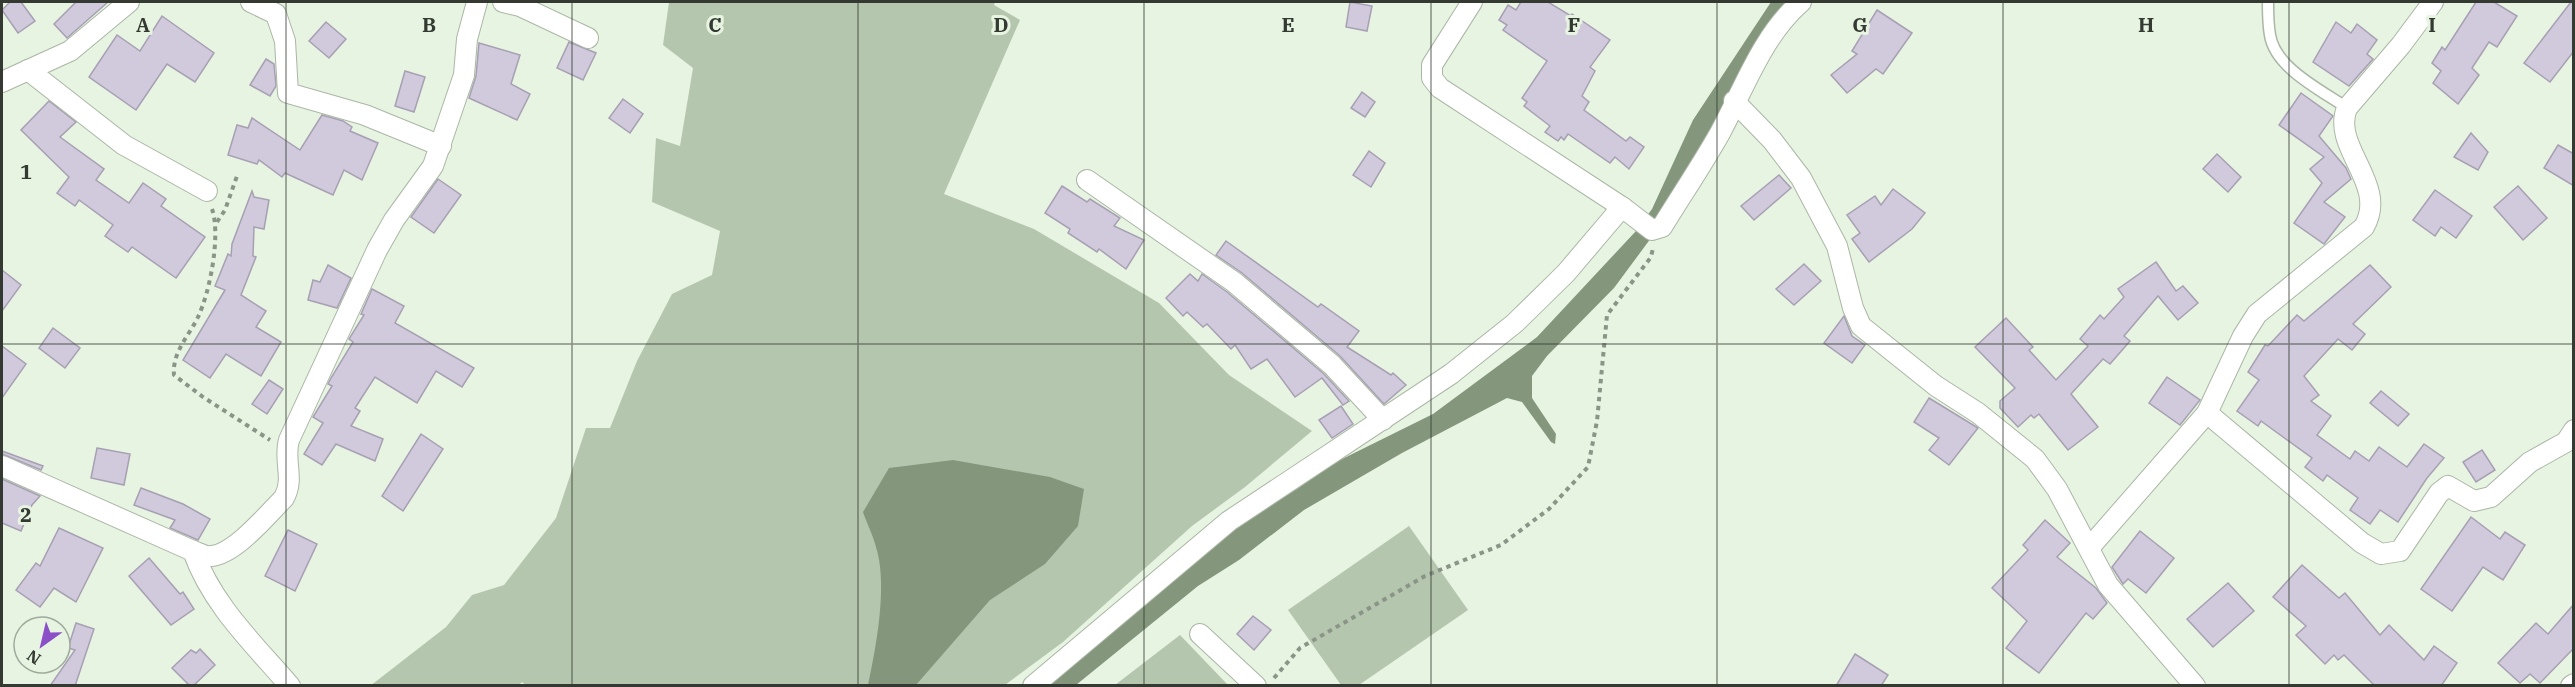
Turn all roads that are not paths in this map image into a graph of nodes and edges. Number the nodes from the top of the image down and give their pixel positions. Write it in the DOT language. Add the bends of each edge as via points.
graph roads {
  1 [pos="129,2"];
  2 [pos="251,2"];
  3 [pos="477,2"];
  4 [pos="503,2"];
  5 [pos="1472,2"];
  6 [pos="1801,2"];
  7 [pos="2268,2"];
  8 [pos="2433,2"];
  9 [pos="588,38"];
  10 [pos="28,70"];
  11 [pos="2,82"];
  12 [pos="1734,101"];
  13 [pos="2347,108"];
  14 [pos="441,146"];
  15 [pos="1088,180"];
  16 [pos="207,191"];
  17 [pos="1628,212"];
  18 [pos="2207,413"];
  19 [pos="1383,420"];
  20 [pos="2574,430"];
  21 [pos="2,466"];
  22 [pos="2090,547"];
  23 [pos="193,551"];
  24 [pos="1200,634"];
  25 [pos="290,686"];
  26 [pos="1033,686"];
  27 [pos="1256,686"];
  28 [pos="2195,686"];
  1 -- 10 [label="street" via="70,51"];
  2 -- 14 [label="street" via="276,14 285,41 288,93 365,115"];
  3 -- 14 [label="street" via="467,39 464,75"];
  4 -- 9 [label="street"];
  5 -- 17 [label="street" via="1432,65 1432,78 1440,88"];
  6 -- 12 [label="street" via="1766,45"];
  7 -- 13 [label="lane" via="2270,36 2276,51 2297,73"];
  8 -- 13 [label="street"];
  10 -- 11 [label="street"];
  10 -- 16 [label="street" via="124,145"];
  12 -- 17 [label="street" via="1720,132 1662,227 1654,229"];
  12 -- 22 [label="street" via="1772,140 1801,178 1837,246 1861,327 2035,459"];
  13 -- 18 [label="street" via="2342,125 2367,180 2367,222 2257,314"];
  14 -- 23 [label="street" via="433,166 377,250 286,450 290,478 284,498 220,554 209,556"];
  15 -- 19 [label="street" via="1234,282 1332,365"];
  17 -- 19 [label="street" via="1515,323 1451,374"];
  18 -- 20 [label="street" via="2362,543 2381,554 2400,551 2439,493 2448,486 2474,501 2491,497 2530,462 2566,442"];
  18 -- 22 [label="street"];
  19 -- 26 [label="street" via="1229,521"];
  21 -- 23 [label="street"];
  22 -- 28 [label="street" via="2108,585"];
  23 -- 25 [label="street" via="202,576 231,618"];
  24 -- 27 [label="street"];
}
